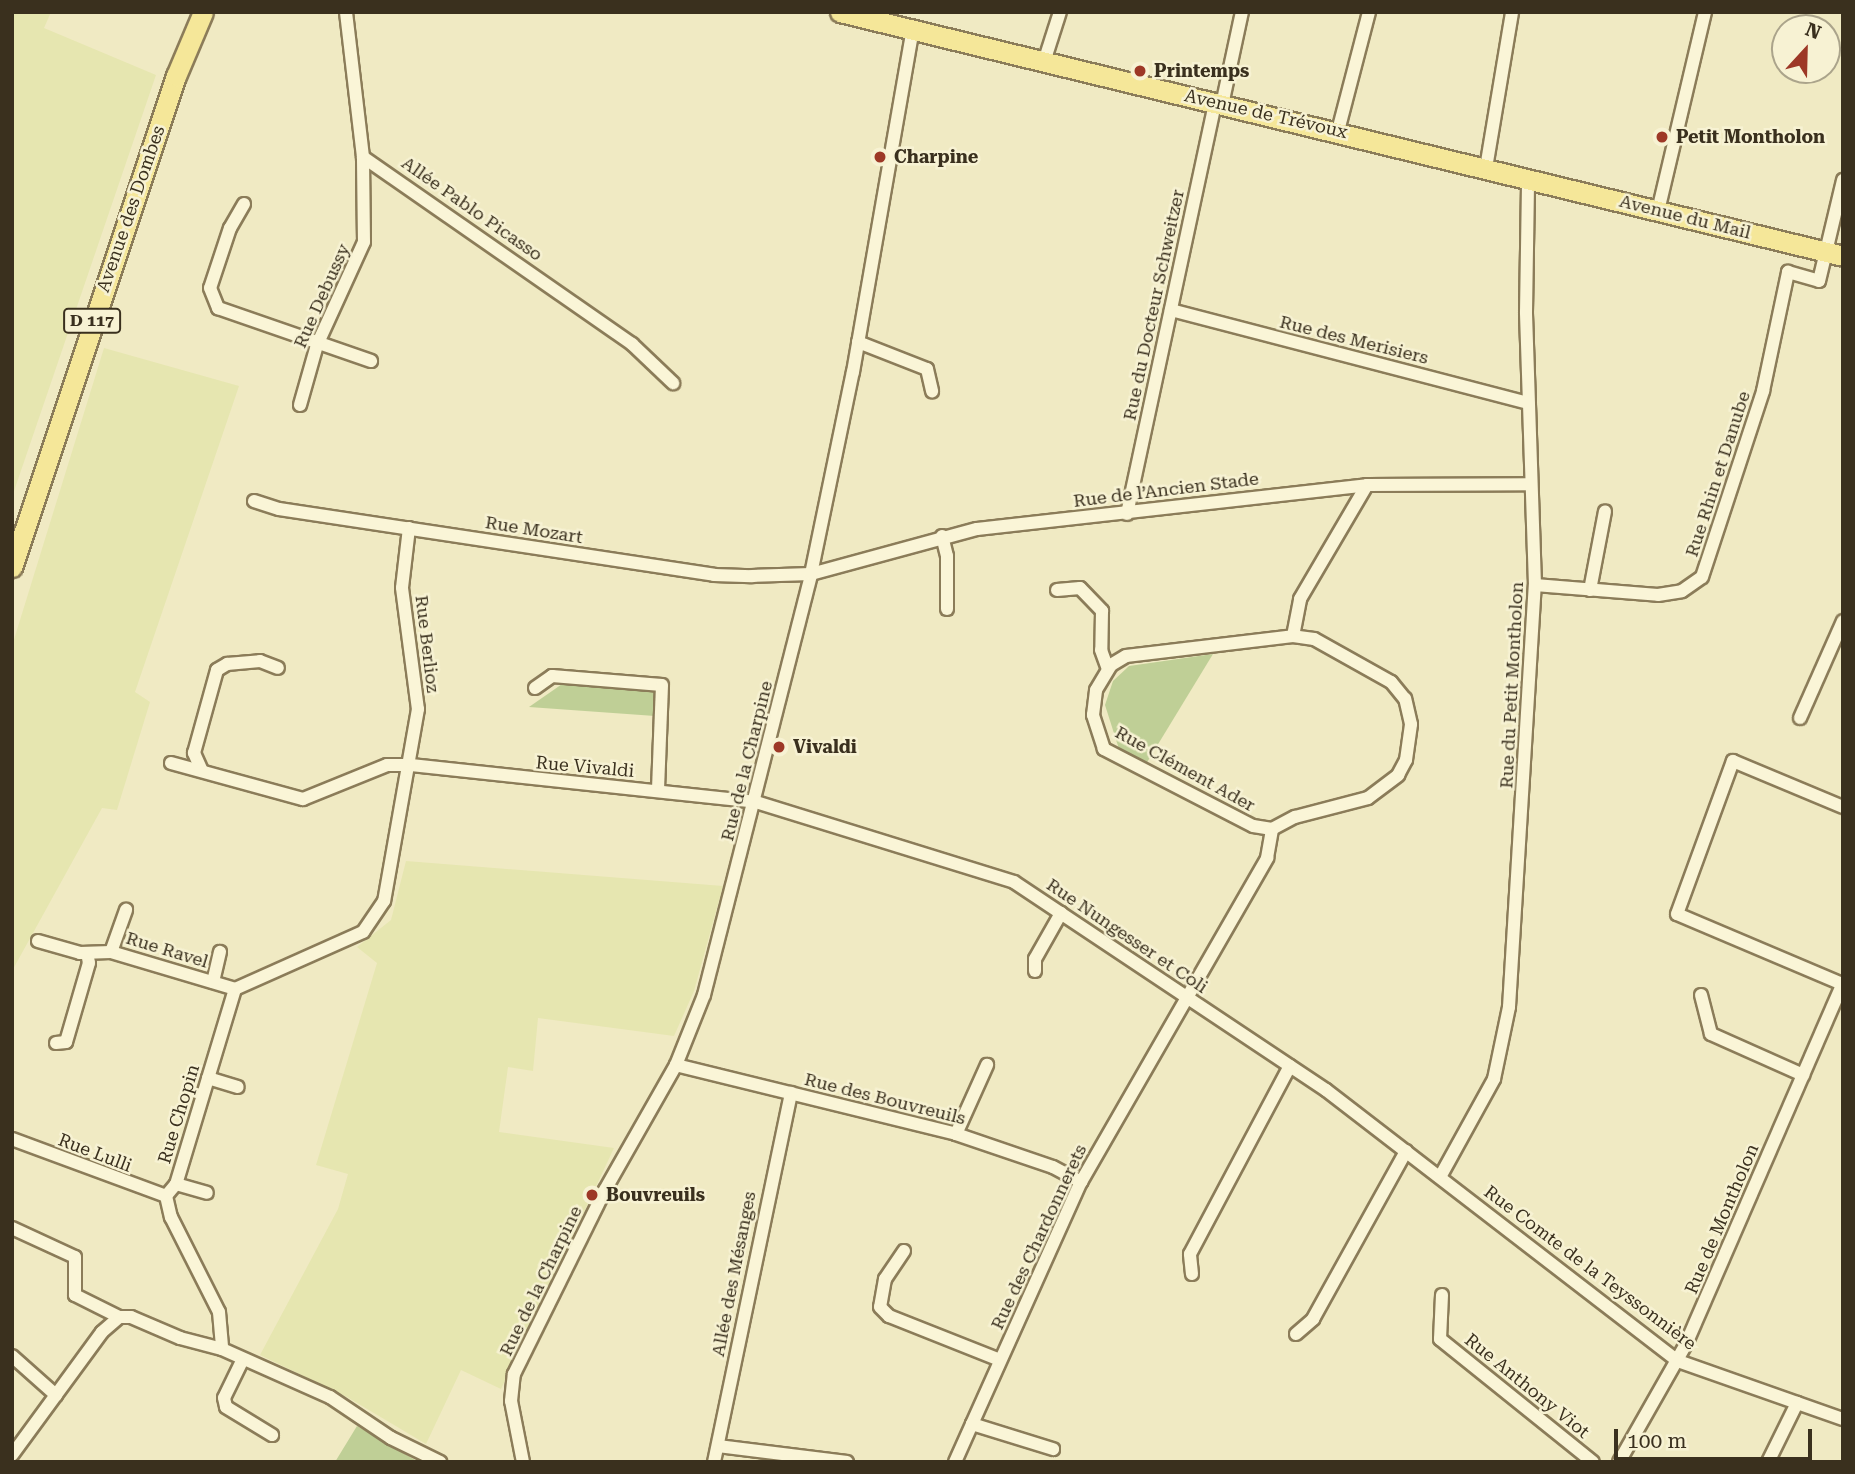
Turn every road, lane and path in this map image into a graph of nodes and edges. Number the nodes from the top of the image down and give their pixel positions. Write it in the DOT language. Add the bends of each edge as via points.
graph roads {
  1 [pos="203,12"];
  2 [pos="346,12"];
  3 [pos="840,12"];
  4 [pos="1060,12"];
  5 [pos="1242,12"];
  6 [pos="1369,12"];
  7 [pos="1513,12"];
  8 [pos="1705,12"];
  9 [pos="913,29"];
  10 [pos="1044,62"];
  11 [pos="1218,104"];
  12 [pos="1338,131"];
  13 [pos="363,158"];
  14 [pos="1486,168"];
  15 [pos="1528,178"];
  16 [pos="1843,180"];
  17 [pos="244,204"];
  18 [pos="1658,211"];
  19 [pos="1834,254"];
  20 [pos="1171,310"];
  21 [pos="858,342"];
  22 [pos="317,345"];
  23 [pos="371,361"];
  24 [pos="673,383"];
  25 [pos="932,391"];
  26 [pos="1528,403"];
  27 [pos="300,405"];
  28 [pos="1531,484"];
  29 [pos="1367,485"];
  30 [pos="254,501"];
  31 [pos="1605,511"];
  32 [pos="1127,514"];
  33 [pos="409,528"];
  34 [pos="942,537"];
  35 [pos="12,568"];
  36 [pos="811,574"];
  37 [pos="1535,585"];
  38 [pos="1057,590"];
  39 [pos="1590,590"];
  40 [pos="947,609"];
  41 [pos="1841,628"];
  42 [pos="1293,636"];
  43 [pos="278,668"];
  44 [pos="1108,669"];
  45 [pos="535,688"];
  46 [pos="1800,718"];
  47 [pos="171,763"];
  48 [pos="411,765"];
  49 [pos="202,772"];
  50 [pos="658,791"];
  51 [pos="756,802"];
  52 [pos="1843,807"];
  53 [pos="1272,829"];
  54 [pos="126,910"];
  55 [pos="1061,913"];
  56 [pos="38,941"];
  57 [pos="111,952"];
  58 [pos="220,952"];
  59 [pos="87,953"];
  60 [pos="1035,971"];
  61 [pos="213,982"];
  62 [pos="1842,984"];
  63 [pos="235,989"];
  64 [pos="1185,995"];
  65 [pos="1701,995"];
  66 [pos="56,1044"];
  67 [pos="676,1065"];
  68 [pos="987,1065"];
  69 [pos="1290,1066"];
  70 [pos="1803,1075"];
  71 [pos="208,1078"];
  72 [pos="238,1087"];
  73 [pos="791,1093"];
  74 [pos="956,1134"];
  75 [pos="12,1139"];
  76 [pos="1406,1151"];
  77 [pos="1440,1177"];
  78 [pos="1081,1182"];
  79 [pos="176,1184"];
  80 [pos="207,1193"];
  81 [pos="166,1196"];
  82 [pos="12,1228"];
  83 [pos="904,1251"];
  84 [pos="1192,1274"];
  85 [pos="1442,1295"];
  86 [pos="119,1317"];
  87 [pos="1296,1334"];
  88 [pos="222,1349"];
  89 [pos="12,1356"];
  90 [pos="243,1359"];
  91 [pos="1000,1360"];
  92 [pos="1678,1361"];
  93 [pos="56,1395"];
  94 [pos="1797,1403"];
  95 [pos="1843,1419"];
  96 [pos="972,1424"];
  97 [pos="272,1435"];
  98 [pos="718,1446"];
  99 [pos="1053,1449"];
  100 [pos="12,1455"];
  101 [pos="440,1462"];
  102 [pos="523,1462"];
  103 [pos="714,1462"];
  104 [pos="847,1462"];
  105 [pos="955,1462"];
  106 [pos="1593,1462"];
  107 [pos="1619,1462"];
  108 [pos="1768,1462"];
  1 -- 35 [label="main road, Avenue des Dombes / D 117" via="176,76"];
  2 -- 13 [label="street"];
  3 -- 9 [label="main road, Avenue de Trévoux"];
  4 -- 10 [label="street"];
  5 -- 11 [label="street, Rue du Docteur Schweitzer"];
  6 -- 12 [label="street"];
  7 -- 14 [label="street"];
  8 -- 18 [label="street"];
  9 -- 10 [label="main road, Avenue de Trévoux"];
  9 -- 21 [label="street, Rue de la Charpine"];
  10 -- 11 [label="main road, Avenue de Trévoux"];
  11 -- 12 [label="main road, Avenue de Trévoux"];
  11 -- 20 [label="street, Rue du Docteur Schweitzer"];
  12 -- 14 [label="main road, Avenue de Trévoux"];
  13 -- 22 [label="street, Rue Debussy" via="364,242"];
  13 -- 24 [label="street, Allée Pablo Picasso" via="632,344"];
  14 -- 15 [label="main road, Avenue de Trévoux"];
  15 -- 18 [label="main road, Avenue du Mail"];
  15 -- 26 [label="street, Rue du Petit Montholon"];
  16 -- 19 [label="street"];
  17 -- 22 [label="street" via="230,228 210,288 218,308"];
  18 -- 19 [label="main road, Avenue du Mail"];
  19 -- 39 [label="street, Rue Rhin et Danube" via="1819,281 1788,272 1763,391 1702,577 1682,591 1658,595"];
  20 -- 26 [label="street, Rue des Merisiers"];
  20 -- 32 [label="street, Rue du Docteur Schweitzer"];
  21 -- 25 [label="street" via="927,369"];
  21 -- 36 [label="street, Rue de la Charpine"];
  22 -- 23 [label="street"];
  22 -- 27 [label="street, Rue Debussy"];
  26 -- 28 [label="street, Rue du Petit Montholon"];
  28 -- 29 [label="street, Rue de l’Ancien Stade"];
  28 -- 37 [label="street, Rue du Petit Montholon"];
  29 -- 32 [label="street, Rue de l’Ancien Stade"];
  29 -- 42 [label="street" via="1300,598"];
  30 -- 33 [label="street, Rue Mozart"];
  31 -- 39 [label="street"];
  32 -- 34 [label="street, Rue de l’Ancien Stade"];
  33 -- 36 [label="street, Rue Mozart" via="714,575"];
  33 -- 48 [label="street, Rue Berlioz" via="402,588 418,709"];
  34 -- 36 [label="street, Rue de l’Ancien Stade"];
  34 -- 40 [label="street" via="947,556"];
  36 -- 51 [label="street, Rue de la Charpine"];
  37 -- 39 [label="street, Rue Rhin et Danube"];
  37 -- 77 [label="street, Rue du Petit Montholon" via="1509,1007 1494,1079"];
  38 -- 44 [label="street" via="1080,588 1102,611 1101,650"];
  41 -- 46 [label="street"];
  42 -- 44 [label="street" via="1126,656"];
  42 -- 53 [label="street" via="1314,639 1391,682 1405,699 1411,743 1398,775 1368,798 1295,817"];
  43 -- 49 [label="street" via="260,661 227,664 217,670 194,752"];
  44 -- 53 [label="street, Rue Clément Ader" via="1098,680 1093,715 1104,749 1252,826"];
  45 -- 50 [label="street" via="552,676 662,685"];
  47 -- 49 [label="street, Rue Vivaldi"];
  48 -- 49 [label="street, Rue Vivaldi" via="387,765 303,799"];
  48 -- 50 [label="street, Rue Vivaldi"];
  48 -- 63 [label="street" via="384,901 363,932"];
  50 -- 51 [label="street, Rue Vivaldi"];
  51 -- 55 [label="street, Rue Nungesser et Coli" via="1014,882"];
  51 -- 67 [label="street, Rue de la Charpine" via="704,995"];
  52 -- 62 [label="street" via="1733,761 1677,914"];
  53 -- 64 [label="street, Rue des Chardonnerets" via="1267,858"];
  54 -- 57 [label="street"];
  55 -- 60 [label="street" via="1035,959"];
  55 -- 64 [label="street, Rue Nungesser et Coli"];
  56 -- 59 [label="street, Rue Ravel"];
  57 -- 59 [label="street, Rue Ravel"];
  57 -- 61 [label="street, Rue Ravel"];
  58 -- 61 [label="street"];
  59 -- 66 [label="street" via="89,963 66,1042"];
  61 -- 63 [label="street, Rue Ravel"];
  62 -- 70 [label="street, Rue de Montholon"];
  63 -- 71 [label="street, Rue Chopin"];
  64 -- 69 [label="street, Rue Nungesser et Coli"];
  64 -- 78 [label="street, Rue des Chardonnerets"];
  65 -- 70 [label="street" via="1712,1034"];
  67 -- 73 [label="street, Rue des Bouvreuils"];
  67 -- 102 [label="street, Rue de la Charpine" via="605,1190 514,1374 511,1401"];
  68 -- 74 [label="street"];
  69 -- 76 [label="street, Rue Nungesser et Coli"];
  69 -- 84 [label="street" via="1190,1254"];
  70 -- 92 [label="street, Rue de Montholon"];
  71 -- 72 [label="street"];
  71 -- 79 [label="street, Rue Chopin"];
  73 -- 74 [label="street, Rue des Bouvreuils"];
  73 -- 98 [label="street, Allée des Mésanges"];
  74 -- 78 [label="street, Rue des Bouvreuils" via="1053,1167"];
  75 -- 81 [label="street, Rue Lulli"];
  76 -- 77 [label="street, Rue Nungesser et Coli"];
  76 -- 87 [label="street" via="1314,1320"];
  77 -- 92 [label="street, Rue Comte de la Teyssonnière"];
  78 -- 91 [label="street, Rue des Chardonnerets"];
  79 -- 80 [label="street"];
  79 -- 81 [label="street, Rue Chopin"];
  81 -- 88 [label="street" via="171,1216 219,1312"];
  82 -- 86 [label="street" via="75,1257 75,1295"];
  83 -- 91 [label="street" via="885,1279 880,1307 889,1316"];
  85 -- 106 [label="street, Rue Anthony Viot" via="1440,1339"];
  86 -- 88 [label="street" via="131,1317 180,1338"];
  86 -- 93 [label="street" via="102,1332"];
  88 -- 90 [label="street"];
  89 -- 93 [label="street"];
  90 -- 97 [label="street" via="224,1398 226,1408"];
  90 -- 101 [label="street" via="330,1397 391,1438"];
  91 -- 96 [label="street, Rue des Chardonnerets"];
  92 -- 94 [label="street, Rue Comte de la Teyssonnière"];
  92 -- 107 [label="street, Rue de Montholon"];
  93 -- 100 [label="street"];
  94 -- 95 [label="street, Rue Comte de la Teyssonnière"];
  94 -- 108 [label="street"];
  96 -- 99 [label="street"];
  96 -- 105 [label="street, Rue des Chardonnerets"];
  98 -- 103 [label="street, Allée des Mésanges"];
  98 -- 104 [label="street"];
}
